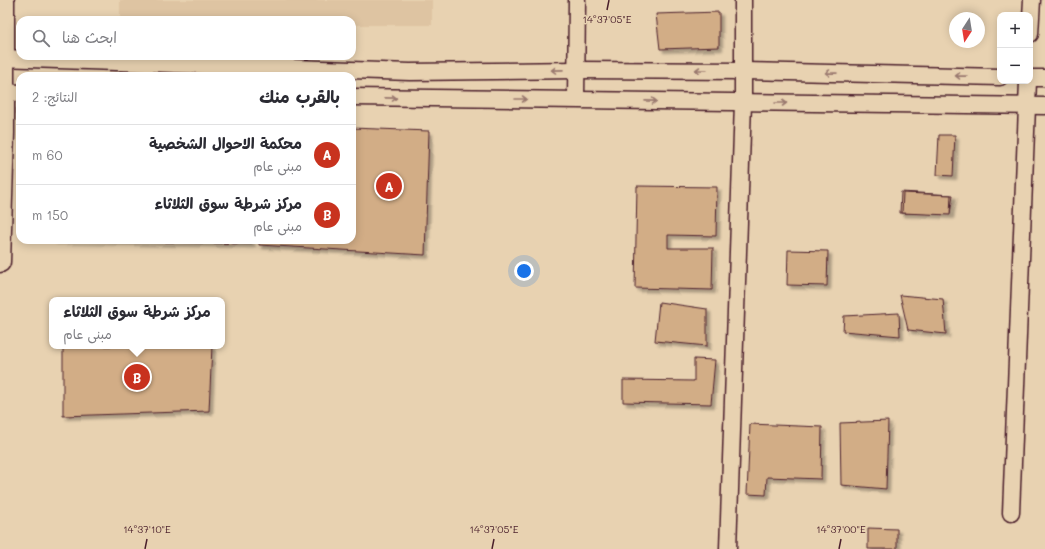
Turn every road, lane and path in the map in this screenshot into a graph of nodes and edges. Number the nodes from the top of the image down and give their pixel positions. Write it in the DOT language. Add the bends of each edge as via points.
graph roads {
  1 [pos="4,0"];
  2 [pos="577,0"];
  3 [pos="743,0"];
  4 [pos="1032,0"];
  5 [pos="1031,12"];
  6 [pos="2,58"];
  7 [pos="16,58"];
  8 [pos="60,60"];
  9 [pos="576,70"];
  10 [pos="743,71"];
  11 [pos="997,77"];
  12 [pos="1033,78"];
  13 [pos="1045,78"];
  14 [pos="1028,84"];
  15 [pos="12,92"];
  16 [pos="356,97"];
  17 [pos="576,99"];
  18 [pos="743,103"];
  19 [pos="1027,106"];
  20 [pos="1045,106"];
  21 [pos="2,135"];
  22 [pos="0,262"];
  23 [pos="1011,513"];
  24 [pos="728,549"];
  1 -- 6 [label="street"];
  2 -- 9 [label="street"];
  3 -- 10 [label="street"];
  4 -- 5 [label="street"];
  7 -- 6 [label="street, one-way"];
  6 -- 15 [label="street"];
  9 -- 8 [label="street, one-way" via="410,72"];
  10 -- 9 [label="street, one-way"];
  9 -- 17 [label="street"];
  11 -- 10 [label="street, one-way"];
  10 -- 18 [label="street"];
  12 -- 13 [label="street"];
  14 -- 19 [label="street"];
  15 -- 21 [label="street"];
  16 -- 17 [label="street, one-way"];
  17 -- 18 [label="street, one-way"];
  18 -- 19 [label="street, one-way"];
  18 -- 24 [label="street"];
  19 -- 20 [label="street"];
  19 -- 23 [label="street"];
  21 -- 22 [label="street"];
}
